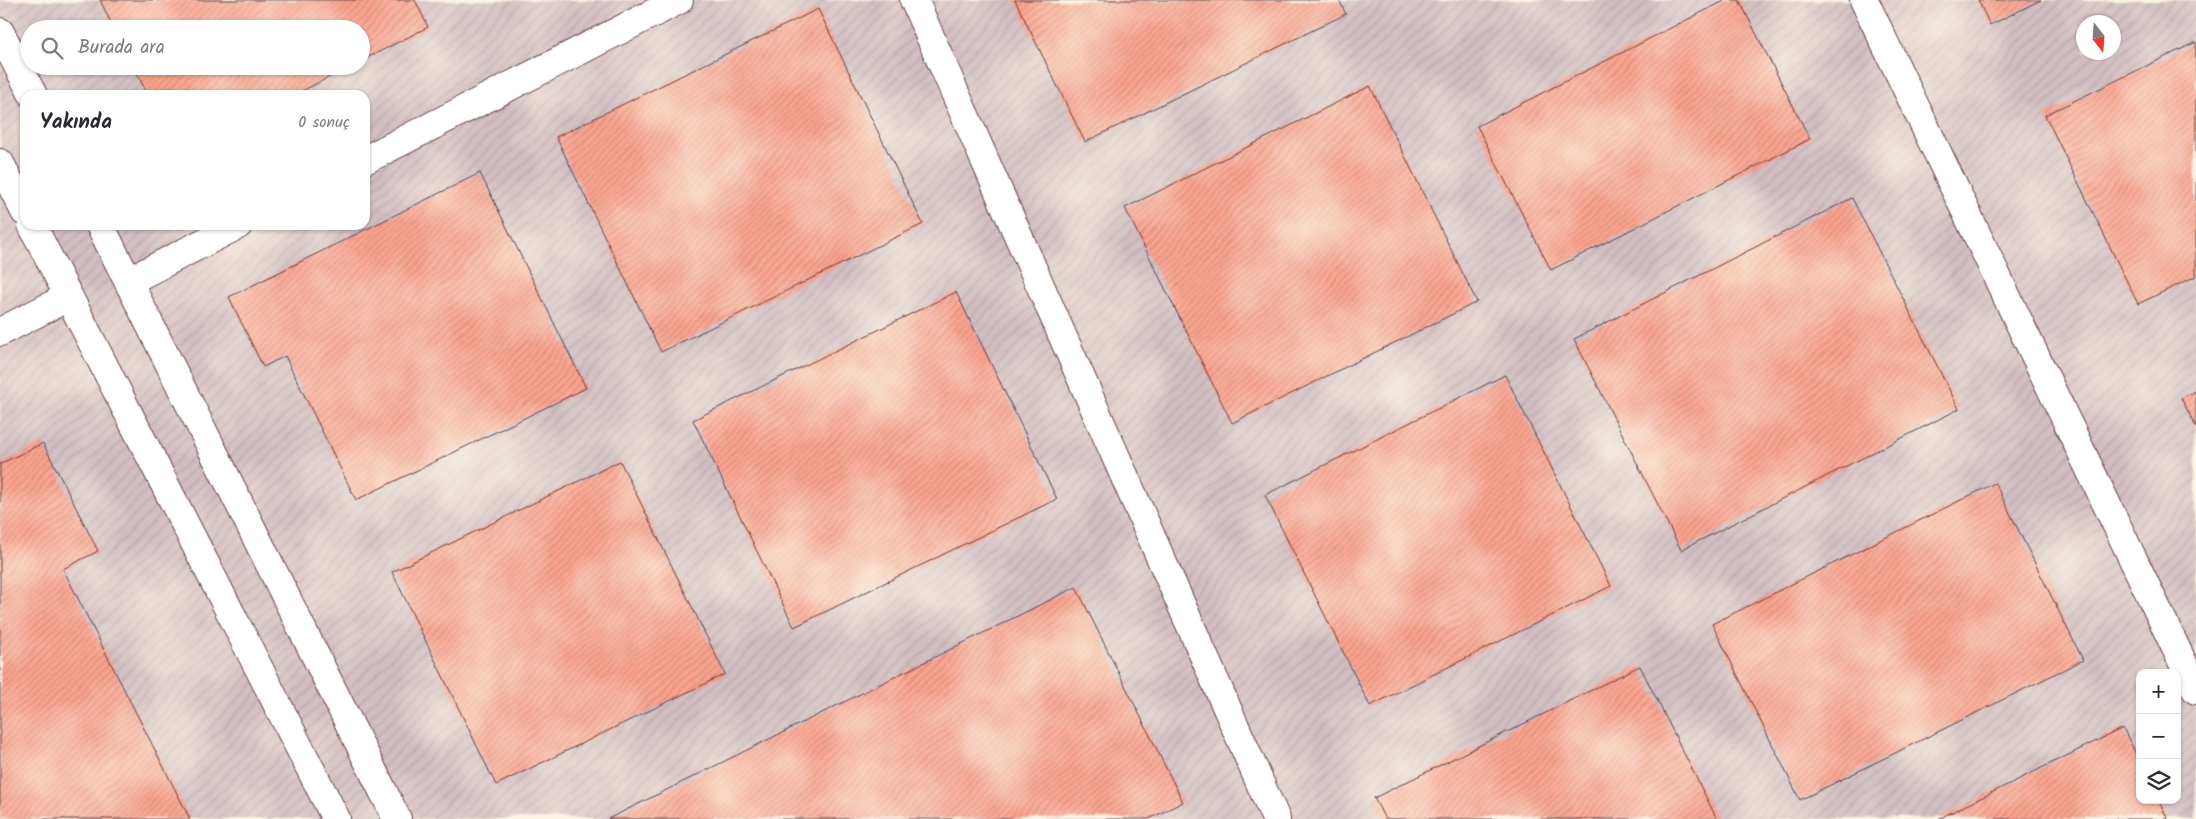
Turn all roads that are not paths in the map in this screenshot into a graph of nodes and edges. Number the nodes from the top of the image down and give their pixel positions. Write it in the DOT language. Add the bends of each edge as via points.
graph roads {
  1 [pos="679,0"];
  2 [pos="914,0"];
  3 [pos="1864,0"];
  4 [pos="0,32"];
  5 [pos="20,70"];
  6 [pos="23,75"];
  7 [pos="30,90"];
  8 [pos="370,157"];
  9 [pos="0,162"];
  10 [pos="20,202"];
  11 [pos="34,230"];
  12 [pos="103,230"];
  13 [pos="228,230"];
  14 [pos="129,281"];
  15 [pos="68,297"];
  16 [pos="0,332"];
  17 [pos="2196,690"];
  18 [pos="336,819"];
  19 [pos="397,819"];
  20 [pos="1276,819"];
  1 -- 8 [label="street"];
  2 -- 20 [label="street"];
  3 -- 17 [label="street"];
  4 -- 5 [label="street"];
  6 -- 7 [label="street"];
  9 -- 10 [label="street"];
  11 -- 15 [label="street"];
  12 -- 14 [label="street"];
  13 -- 14 [label="street"];
  14 -- 19 [label="street"];
  15 -- 16 [label="street"];
  15 -- 18 [label="street"];
}
